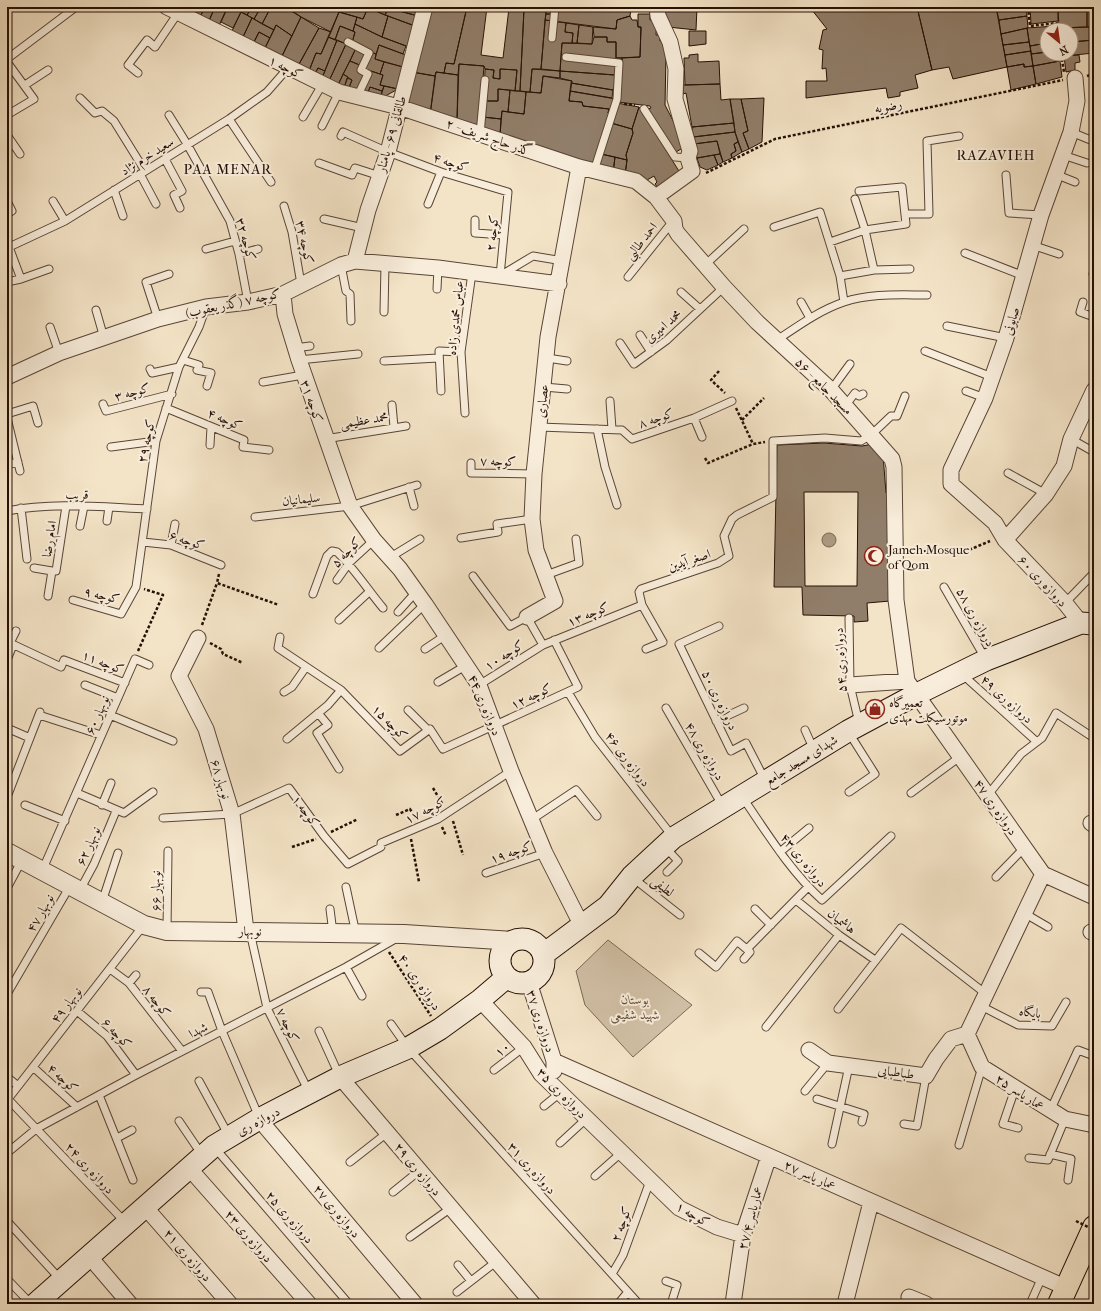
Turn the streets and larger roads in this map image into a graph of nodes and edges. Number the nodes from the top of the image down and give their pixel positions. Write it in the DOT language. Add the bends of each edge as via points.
graph roads {
  1 [pos="425,7"];
  2 [pos="658,7"];
  3 [pos="182,11"];
  4 [pos="1070,79"];
  5 [pos="399,107"];
  6 [pos="579,168"];
  7 [pos="656,197"];
  8 [pos="356,261"];
  9 [pos="559,284"];
  10 [pos="283,294"];
  11 [pos="7,377"];
  12 [pos="1094,390"];
  13 [pos="350,506"];
  14 [pos="1004,540"];
  15 [pos="527,617"];
  16 [pos="1088,624"];
  17 [pos="198,638"];
  18 [pos="850,685"];
  19 [pos="912,688"];
  20 [pos="15,856"];
  21 [pos="1043,874"];
  22 [pos="1094,897"];
  23 [pos="582,926"];
  24 [pos="248,931"];
  25 [pos="512,941"];
  26 [pos="544,954"];
  27 [pos="507,977"];
  28 [pos="529,982"];
  29 [pos="480,1000"];
  30 [pos="967,1034"];
  31 [pos="809,1050"];
  32 [pos="554,1061"];
  33 [pos="340,1077"];
  34 [pos="544,1078"];
  35 [pos="260,1119"];
  36 [pos="1094,1125"];
  37 [pos="208,1151"];
  38 [pos="769,1156"];
  39 [pos="650,1181"];
  40 [pos="871,1202"];
  41 [pos="145,1207"];
  42 [pos="1088,1226"];
  43 [pos="743,1235"];
  44 [pos="89,1256"];
  45 [pos="1063,1296"];
  46 [pos="909,1297"];
  47 [pos="35,1304"];
  48 [pos="130,1304"];
  49 [pos="230,1304"];
  50 [pos="308,1304"];
  51 [pos="415,1304"];
  52 [pos="533,1304"];
  53 [pos="734,1304"];
  54 [pos="845,1304"];
  55 [pos="926,1304"];
  1 -- 5 [label="street, طالقانی ۶۹ - پامنار"];
  2 -- 7 [label="street" via="658,16 670,42 676,69 676,99 690,150 690,165"];
  3 -- 5 [label="street, کوچه ۱" via="322,85 357,98"];
  4 -- 14 [label="street, صابونی" via="1078,101 1071,132 1041,215 1006,338 985,398 951,470 951,484 995,523"];
  5 -- 6 [label="street, ۲ - گذر حاج شریف"];
  5 -- 8 [label="street, طالقانی ۶۹ - پامنار" via="388,152 363,228"];
  6 -- 7 [label="street, ۵۶ - مسجد جامع" via="636,181"];
  6 -- 9 [label="street, عصاری"];
  7 -- 19 [label="street, ۵۶ - مسجد جامع" via="674,221 678,234 724,287 831,390 892,459 896,600"];
  8 -- 9 [label="street, کوچه ۷ (گذر یعقوب)" via="438,268"];
  8 -- 10 [label="street, کوچه ۷ (گذر یعقوب)" via="341,265"];
  9 -- 15 [label="street, عصاری" via="548,337 532,519 536,550 555,601"];
  10 -- 11 [label="street, کوچه ۷ (گذر یعقوب)" via="248,302 206,307 158,319 59,353"];
  10 -- 13 [label="street, کوچه ۳۱" via="285,314 303,375"];
  12 -- 14 [label="street" via="1071,439 1064,466 1046,494"];
  13 -- 23 [label="street, دروازه ری ۴۴" via="425,604 479,685 531,821"];
  14 -- 16 [label="street, دروازه ری ۶۰"];
  16 -- 19 [label="main road, شهدای مسجد جامع" via="986,660 961,673"];
  17 -- 24 [label="street, نوبهار ۶۸" via="179,676 206,729 232,814"];
  18 -- 19 [label="street"];
  19 -- 21 [label="street, دروازه ری ۴۷"];
  19 -- 23 [label="main road, شهدای مسجد جامع" via="854,728 668,841 632,876 608,906"];
  20 -- 24 [label="street, نوبهار" via="144,925 167,932"];
  21 -- 22 [label="street, دروازه ری ۴۷"];
  21 -- 30 [label="street"];
  23 -- 26 [label="main road, شهدای مسجد جامع"];
  24 -- 25 [label="street, نوبهار" via="404,934"];
  25 -- 26 [label="main road" via="531,940"];
  25 -- 27 [label="main road" via="504,948 501,958 502,968"];
  26 -- 28 [label="main road" via="542,971"];
  27 -- 28 [label="main road" via="521,983"];
  27 -- 29 [label="main road, دروازه ری"];
  28 -- 32 [label="street, دروازه ری ۳۷"];
  29 -- 33 [label="main road, دروازه ری" via="408,1048"];
  29 -- 34 [label="street, دروازه ری ۳۵" via="524,1047"];
  30 -- 31 [label="street, طباطبایی" via="951,1039 926,1076 828,1063"];
  30 -- 36 [label="street, عمار یاسر ۲۵" via="982,1067 1065,1119"];
  32 -- 34 [label="street, دروازه ری ۳۷" via="553,1074"];
  32 -- 38 [label="street, عمار یاسر ۲۷"];
  33 -- 35 [label="main road, دروازه ری"];
  33 -- 52 [label="street, دروازه ری ۲۹"];
  34 -- 39 [label="street, دروازه ری ۳۵"];
  35 -- 37 [label="main road, دروازه ری"];
  35 -- 51 [label="street, دروازه ری ۲۷"];
  37 -- 41 [label="main road, دروازه ری"];
  37 -- 50 [label="street, دروازه ری ۲۳"];
  38 -- 40 [label="street, عمار یاسر ۲۷"];
  38 -- 43 [label="street, عماریاسر ۲۷/۴"];
  39 -- 43 [label="street, کوچه ۱" via="679,1208 692,1216"];
  40 -- 45 [label="street, عمار یاسر ۲۷" via="1042,1277"];
  40 -- 54 [label="street"];
  41 -- 44 [label="main road, دروازه ری"];
  41 -- 49 [label="street, دروازه ری ۲۱"];
  42 -- 45 [label="main road"];
  43 -- 53 [label="street, عماریاسر ۲۷/۴"];
  44 -- 47 [label="main road, دروازه ری"];
  44 -- 48 [label="street"];
  46 -- 55 [label="street"];
}
